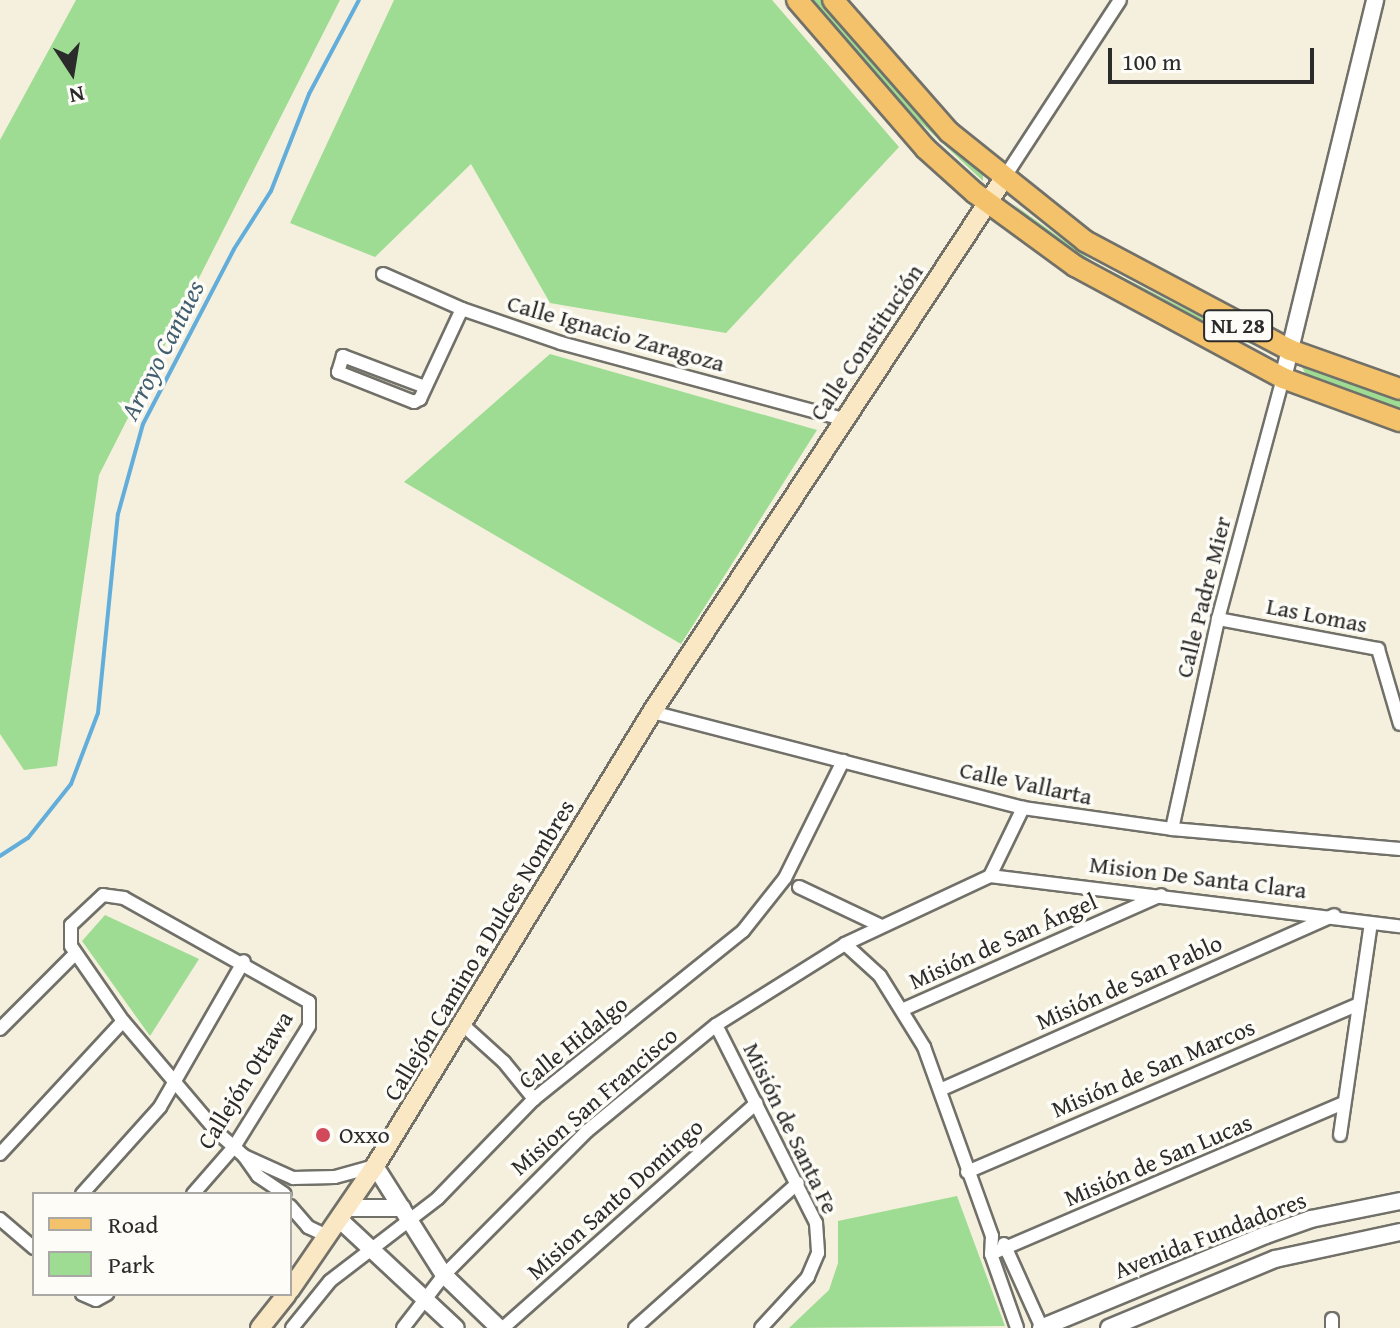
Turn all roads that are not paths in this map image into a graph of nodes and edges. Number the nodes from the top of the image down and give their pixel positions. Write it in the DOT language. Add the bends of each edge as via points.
graph roads {
  1 [pos="797,0"];
  2 [pos="833,0"];
  3 [pos="1120,0"];
  4 [pos="1375,0"];
  5 [pos="1004,178"];
  6 [pos="988,202"];
  7 [pos="383,274"];
  8 [pos="462,309"];
  9 [pos="1290,350"];
  10 [pos="1283,378"];
  11 [pos="425,387"];
  12 [pos="1400,389"];
  13 [pos="842,419"];
  14 [pos="1400,421"];
  15 [pos="1218,619"];
  16 [pos="652,712"];
  17 [pos="1400,724"];
  18 [pos="843,761"];
  19 [pos="1023,808"];
  20 [pos="1172,829"];
  21 [pos="1400,849"];
  22 [pos="990,876"];
  23 [pos="799,887"];
  24 [pos="1164,894"];
  25 [pos="1334,915"];
  26 [pos="1371,923"];
  27 [pos="881,926"];
  28 [pos="1400,926"];
  29 [pos="845,944"];
  30 [pos="75,954"];
  31 [pos="244,961"];
  32 [pos="1357,1005"];
  33 [pos="904,1009"];
  34 [pos="123,1021"];
  35 [pos="463,1025"];
  36 [pos="716,1025"];
  37 [pos="0,1029"];
  38 [pos="171,1083"];
  39 [pos="942,1089"];
  40 [pos="534,1099"];
  41 [pos="756,1103"];
  42 [pos="1341,1104"];
  43 [pos="1340,1135"];
  44 [pos="239,1152"];
  45 [pos="0,1154"];
  46 [pos="375,1166"];
  47 [pos="967,1172"];
  48 [pos="293,1178"];
  49 [pos="798,1183"];
  50 [pos="84,1192"];
  51 [pos="195,1192"];
  52 [pos="281,1192"];
  53 [pos="285,1192"];
  54 [pos="1400,1201"];
  55 [pos="292,1208"];
  56 [pos="344,1214"];
  57 [pos="406,1215"];
  58 [pos="0,1219"];
  59 [pos="1400,1232"];
  60 [pos="327,1236"];
  61 [pos="992,1236"];
  62 [pos="32,1245"];
  63 [pos="373,1248"];
  64 [pos="1009,1248"];
  65 [pos="991,1254"];
  66 [pos="444,1275"];
  67 [pos="292,1288"];
  68 [pos="286,1296"];
  69 [pos="425,1297"];
  70 [pos="260,1328"];
  71 [pos="292,1328"];
  72 [pos="403,1328"];
  73 [pos="456,1328"];
  74 [pos="501,1328"];
  75 [pos="635,1328"];
  76 [pos="761,1328"];
  77 [pos="1017,1328"];
  78 [pos="1042,1328"];
  79 [pos="1109,1328"];
  1 -- 6 [label="main road, NL 28" via="893,116"];
  2 -- 5 [label="main road, NL 28" via="914,96"];
  3 -- 5 [label="street, Calle Constitución"];
  4 -- 9 [label="street"];
  5 -- 6 [label="main road, Calle Constitución"];
  5 -- 9 [label="main road, NL 28" via="1085,241"];
  6 -- 10 [label="main road, NL 28" via="1075,266"];
  6 -- 13 [label="main road, Calle Constitución"];
  7 -- 8 [label="street, Calle Ignacio Zaragoza"];
  8 -- 11 [label="street"];
  8 -- 13 [label="street, Calle Ignacio Zaragoza" via="561,343"];
  9 -- 10 [label="street"];
  9 -- 12 [label="main road, NL 28"];
  10 -- 14 [label="main road, NL 28"];
  10 -- 15 [label="street, Calle Padre Mier"];
  11 -- 11 [label="street" via="420,399 409,402 338,372 343,356"];
  13 -- 16 [label="main road, Calle Constitución"];
  15 -- 17 [label="street, Las Lomas" via="1378,649"];
  15 -- 20 [label="street, Calle Padre Mier"];
  16 -- 18 [label="street, Calle Vallarta"];
  16 -- 35 [label="main road, Callejón Camino a Dulces Nombres"];
  18 -- 19 [label="street, Calle Vallarta"];
  18 -- 40 [label="street, Calle Hidalgo" via="785,878 743,931"];
  19 -- 20 [label="street, Calle Vallarta"];
  19 -- 22 [label="street"];
  20 -- 21 [label="street, Calle Vallarta"];
  22 -- 24 [label="street, Mision De Santa Clara"];
  22 -- 27 [label="street, Mision San Francisco"];
  23 -- 27 [label="street"];
  24 -- 25 [label="street, Mision De Santa Clara"];
  24 -- 33 [label="street, Misión de San Ángel"];
  25 -- 26 [label="street, Mision De Santa Clara"];
  25 -- 39 [label="street, Misión de San Pablo"];
  26 -- 28 [label="street, Mision De Santa Clara"];
  26 -- 32 [label="street"];
  27 -- 29 [label="street, Mision San Francisco"];
  29 -- 33 [label="street" via="880,976"];
  29 -- 36 [label="street, Mision San Francisco"];
  30 -- 31 [label="street, Callejón Ottawa" via="71,925 103,895 124,898"];
  30 -- 34 [label="street"];
  30 -- 37 [label="street"];
  31 -- 38 [label="street"];
  31 -- 44 [label="street, Callejón Ottawa" via="304,996 311,1017"];
  32 -- 42 [label="street"];
  32 -- 47 [label="street, Misión de San Marcos"];
  33 -- 39 [label="street"];
  34 -- 38 [label="street"];
  34 -- 45 [label="street"];
  35 -- 40 [label="street"];
  35 -- 46 [label="main road, Callejón Camino a Dulces Nombres"];
  36 -- 41 [label="street, Misión de Santa Fe"];
  36 -- 66 [label="street, Mision San Francisco" via="587,1131"];
  38 -- 44 [label="street"];
  38 -- 50 [label="street" via="160,1107"];
  39 -- 47 [label="street"];
  40 -- 57 [label="street, Calle Hidalgo"];
  41 -- 49 [label="street, Misión de Santa Fe"];
  41 -- 74 [label="street, Mision Santo Domingo"];
  42 -- 43 [label="street"];
  42 -- 64 [label="street, Misión de San Lucas"];
  44 -- 48 [label="street"];
  44 -- 51 [label="street, Callejón Ottawa"];
  44 -- 52 [label="street" via="258,1176"];
  46 -- 48 [label="street" via="335,1177"];
  46 -- 56 [label="main road, Callejón Camino a Dulces Nombres"];
  46 -- 57 [label="street"];
  47 -- 61 [label="street"];
  48 -- 53 [label="street"];
  49 -- 75 [label="street"];
  49 -- 76 [label="street, Misión de Santa Fe" via="816,1223 818,1253 808,1277"];
  54 -- 78 [label="street, Avenida Fundadores" via="1311,1219"];
  55 -- 60 [label="street" via="308,1227"];
  56 -- 57 [label="street"];
  56 -- 60 [label="main road, Callejón Camino a Dulces Nombres"];
  56 -- 63 [label="street"];
  57 -- 63 [label="street, Calle Hidalgo"];
  57 -- 66 [label="street"];
  58 -- 62 [label="street"];
  59 -- 79 [label="street, Avenida Fundadores" via="1275,1259"];
  60 -- 67 [label="main road, Callejón Camino a Dulces Nombres"];
  61 -- 64 [label="street"];
  61 -- 65 [label="street"];
  63 -- 69 [label="street"];
  63 -- 71 [label="street, Calle Hidalgo" via="330,1281"];
  64 -- 65 [label="street, Misión de San Lucas"];
  64 -- 78 [label="street"];
  65 -- 77 [label="street"];
  66 -- 69 [label="street, Mision San Francisco"];
  66 -- 74 [label="street"];
  68 -- 70 [label="main road, Callejón Camino a Dulces Nombres"];
  69 -- 72 [label="street, Mision San Francisco"];
  69 -- 73 [label="street"];
}
